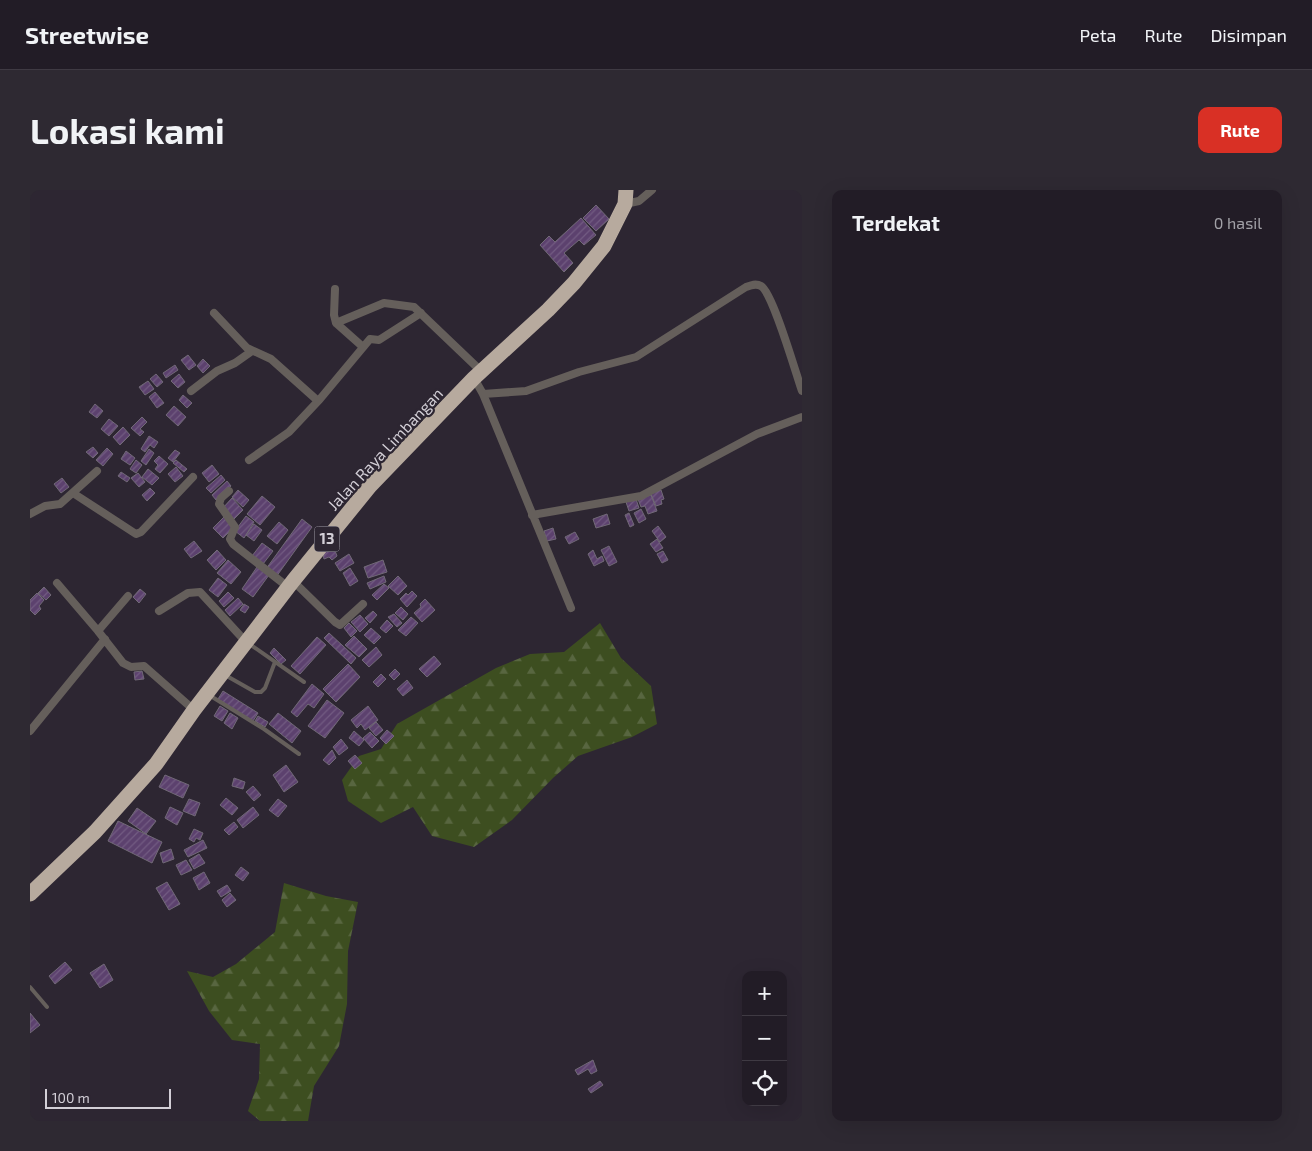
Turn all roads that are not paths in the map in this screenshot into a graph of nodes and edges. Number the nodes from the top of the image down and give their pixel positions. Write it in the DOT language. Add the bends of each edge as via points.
graph roads {
  1 [pos="652,190"];
  2 [pos="626,197"];
  3 [pos="335,289"];
  4 [pos="421,312"];
  5 [pos="214,313"];
  6 [pos="336,323"];
  7 [pos="363,347"];
  8 [pos="252,351"];
  9 [pos="478,375"];
  10 [pos="192,391"];
  11 [pos="802,391"];
  12 [pos="483,394"];
  13 [pos="318,401"];
  14 [pos="802,417"];
  15 [pos="249,460"];
  16 [pos="97,471"];
  17 [pos="193,477"];
  18 [pos="229,491"];
  19 [pos="73,494"];
  20 [pos="30,514"];
  21 [pos="532,514"];
  22 [pos="57,583"];
  23 [pos="290,584"];
  24 [pos="128,596"];
  25 [pos="363,604"];
  26 [pos="571,608"];
  27 [pos="159,611"];
  28 [pos="98,630"];
  29 [pos="104,639"];
  30 [pos="246,642"];
  31 [pos="275,662"];
  32 [pos="223,674"];
  33 [pos="304,682"];
  34 [pos="208,693"];
  35 [pos="194,710"];
  36 [pos="30,731"];
  37 [pos="299,754"];
  38 [pos="31,890"];
  39 [pos="30,987"];
  40 [pos="46,1007"];
  1 -- 2 [label="street" via="639,201"];
  2 -- 9 [label="highway, Jalan Raya Limbangan / 13" via="604,246 574,283"];
  3 -- 6 [label="street"];
  4 -- 6 [label="street" via="412,307 384,303"];
  4 -- 7 [label="street" via="379,340 370,339"];
  4 -- 9 [label="street"];
  5 -- 8 [label="street"];
  6 -- 7 [label="street"];
  7 -- 13 [label="street"];
  8 -- 10 [label="street" via="217,371"];
  8 -- 13 [label="street" via="271,359"];
  9 -- 12 [label="street"];
  9 -- 23 [label="highway, Jalan Raya Limbangan / 13" via="370,486"];
  11 -- 12 [label="street" via="767,294 754,284 636,357 526,390"];
  12 -- 21 [label="street"];
  13 -- 15 [label="street" via="289,432"];
  14 -- 21 [label="street" via="757,434 641,496"];
  16 -- 19 [label="street"];
  17 -- 19 [label="street" via="136,534"];
  18 -- 23 [label="street" via="219,504 235,527 230,539 232,544"];
  19 -- 20 [label="street" via="59,504 45,506"];
  21 -- 26 [label="street"];
  22 -- 28 [label="street"];
  23 -- 25 [label="street" via="340,625"];
  23 -- 30 [label="highway, Jalan Raya Limbangan / 13"];
  24 -- 28 [label="street"];
  27 -- 30 [label="street" via="188,593 200,592"];
  28 -- 29 [label="street"];
  29 -- 35 [label="street" via="123,663 131,667 144,666"];
  29 -- 36 [label="street"];
  30 -- 31 [label="lane"];
  30 -- 32 [label="highway, Jalan Raya Limbangan / 13"];
  31 -- 32 [label="lane" via="261,692 255,692"];
  31 -- 33 [label="lane"];
  32 -- 34 [label="highway, Jalan Raya Limbangan / 13"];
  34 -- 35 [label="highway, Jalan Raya Limbangan / 13"];
  34 -- 37 [label="lane"];
  35 -- 38 [label="highway, Jalan Raya Limbangan / 13" via="156,764 95,832"];
  39 -- 40 [label="lane"];
}
